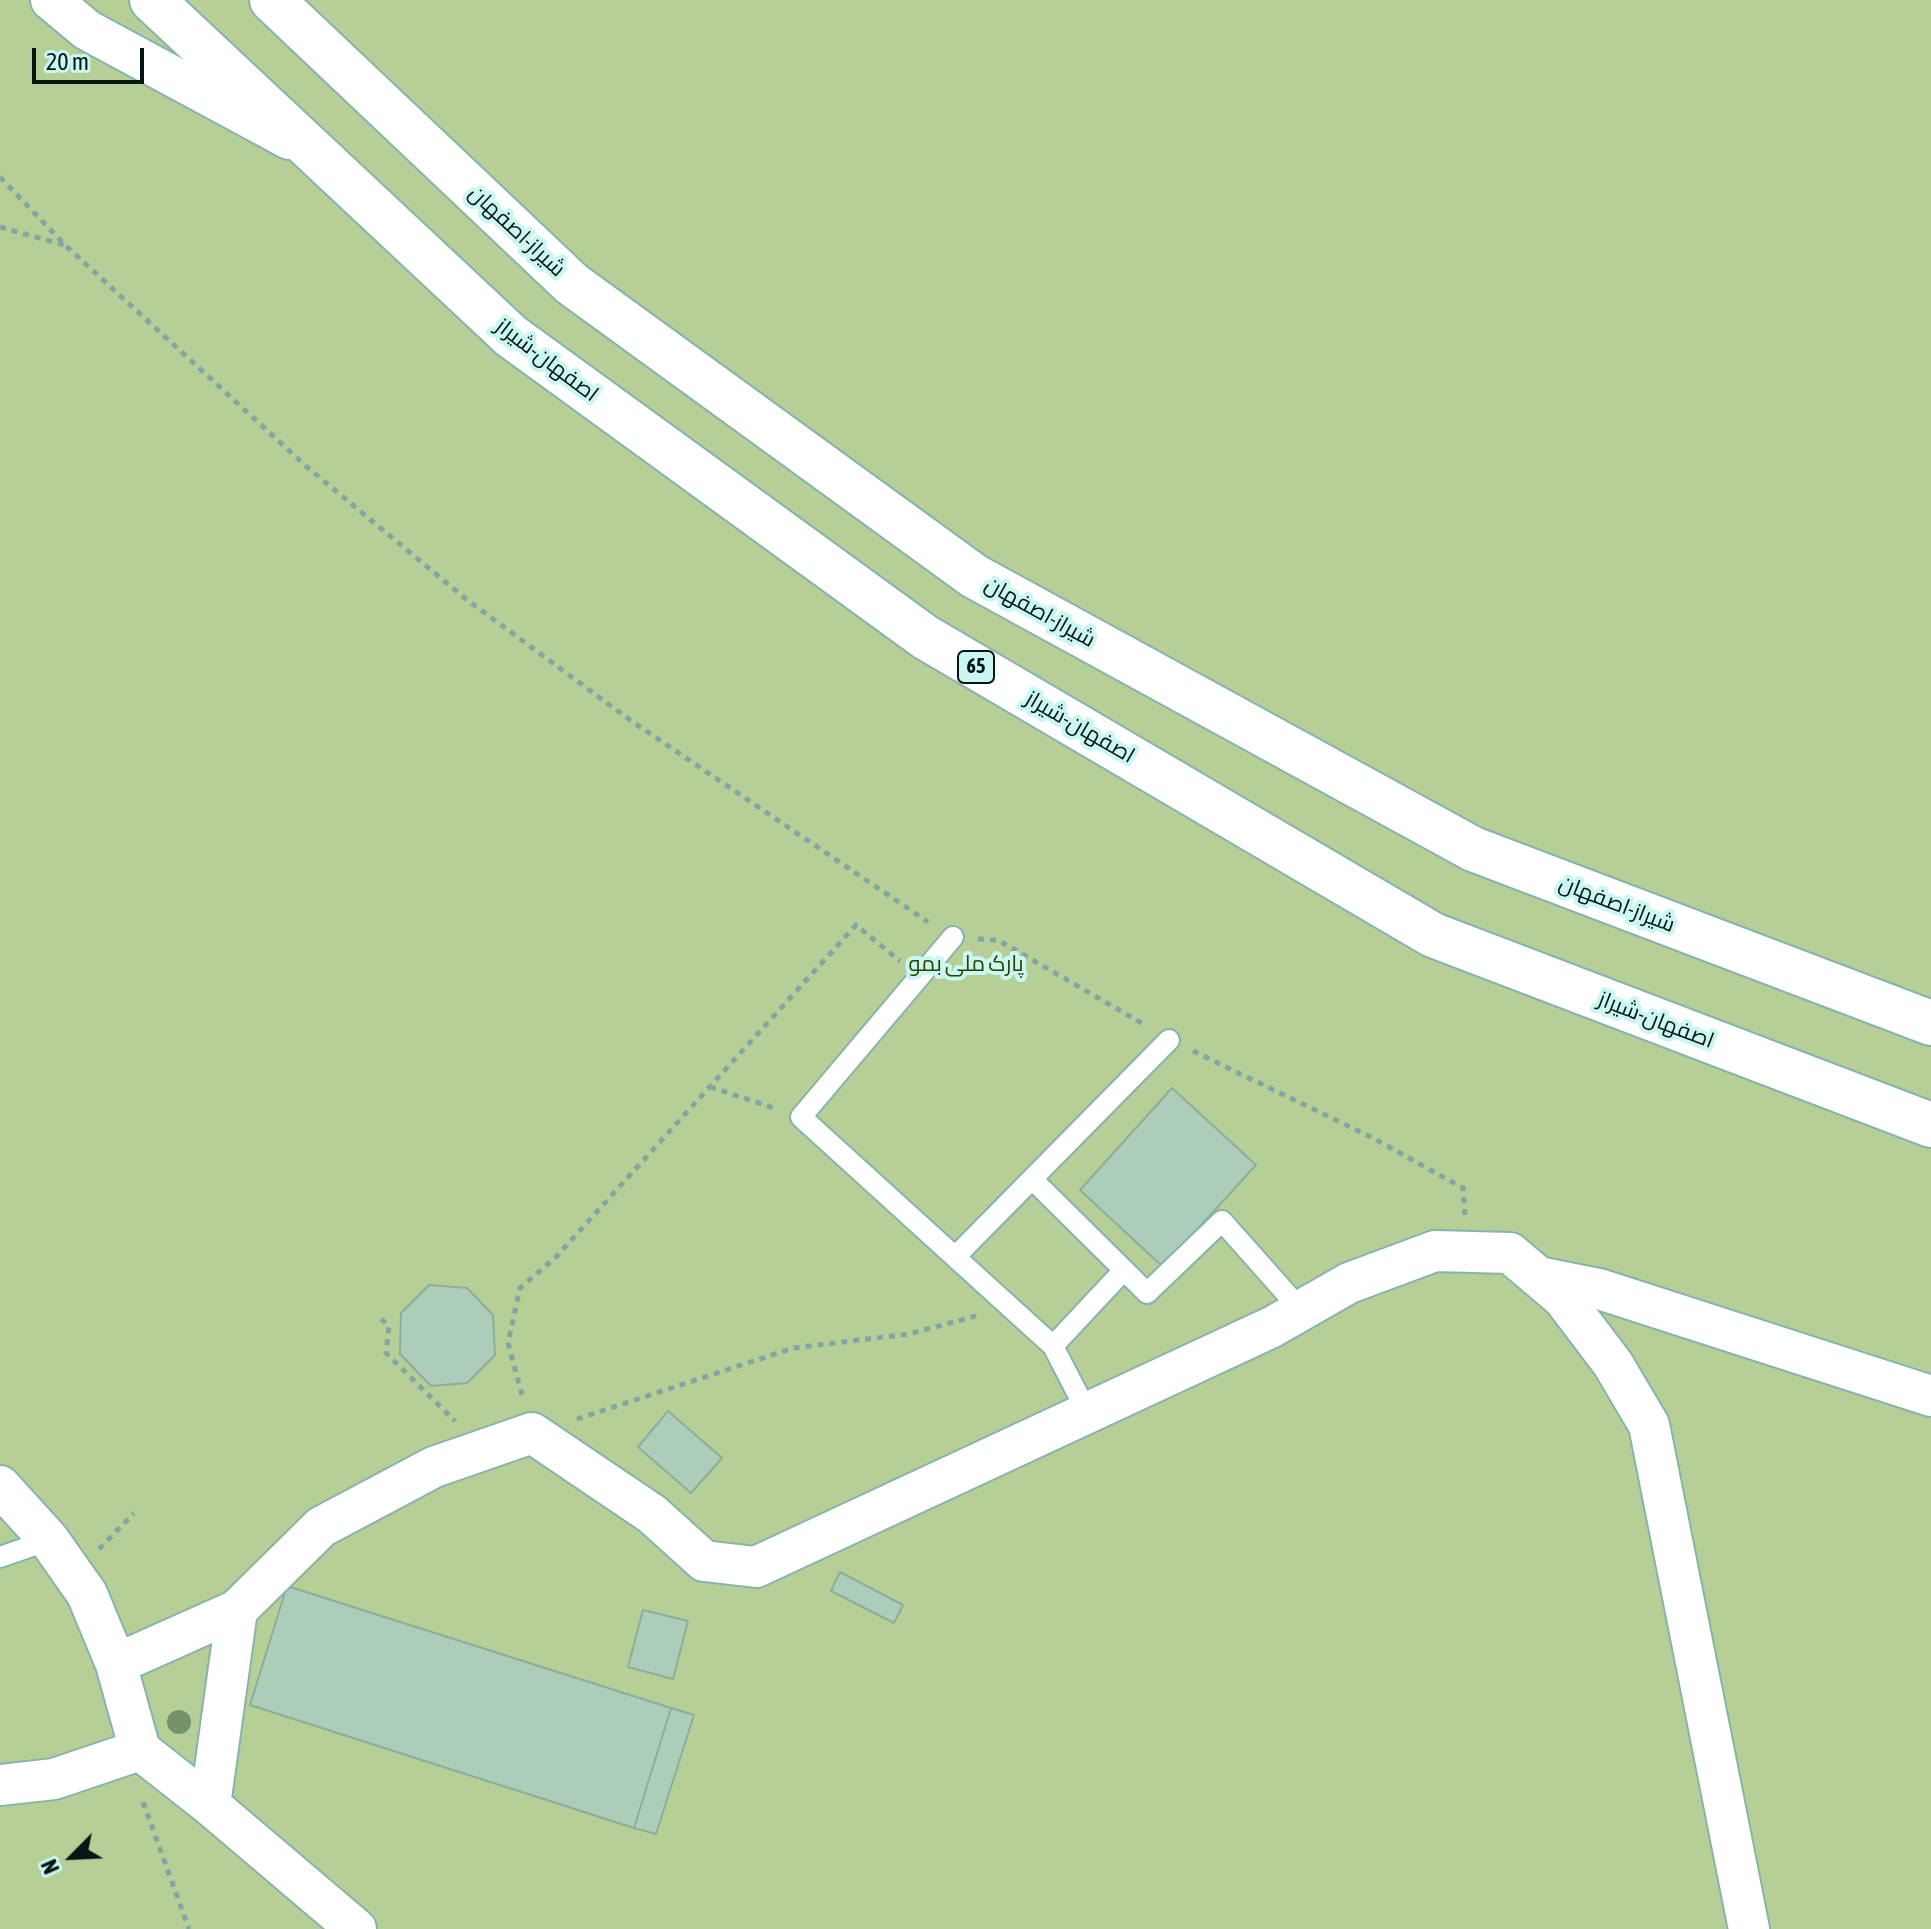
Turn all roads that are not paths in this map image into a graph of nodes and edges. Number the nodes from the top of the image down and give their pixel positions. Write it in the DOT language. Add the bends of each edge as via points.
graph roads {
  1 [pos="51,0"];
  2 [pos="152,0"];
  3 [pos="272,0"];
  4 [pos="314,153"];
  5 [pos="953,937"];
  6 [pos="1931,1023"];
  7 [pos="1169,1040"];
  8 [pos="1931,1125"];
  9 [pos="1032,1179"];
  10 [pos="955,1257"];
  11 [pos="1124,1270"];
  12 [pos="1539,1277"];
  13 [pos="1301,1310"];
  14 [pos="1053,1346"];
  15 [pos="1931,1396"];
  16 [pos="1087,1412"];
  17 [pos="0,1486"];
  18 [pos="49,1540"];
  19 [pos="0,1557"];
  20 [pos="237,1610"];
  21 [pos="116,1664"];
  22 [pos="132,1753"];
  23 [pos="0,1785"];
  24 [pos="210,1805"];
  25 [pos="356,1929"];
  26 [pos="1749,1929"];
  1 -- 4 [label="street" via="87,30"];
  2 -- 4 [label="highway, اصفهان-شیراز / 65"];
  3 -- 6 [label="highway, شیراز-اصفهان" via="572,284 974,576 1473,849"];
  4 -- 8 [label="highway, اصفهان-شیراز / 65" via="511,336 938,645 1433,935"];
  5 -- 10 [label="lane" via="801,1117"];
  7 -- 9 [label="lane"];
  9 -- 10 [label="lane"];
  9 -- 11 [label="lane"];
  10 -- 14 [label="lane"];
  11 -- 13 [label="lane" via="1147,1293 1222,1221"];
  11 -- 14 [label="lane"];
  12 -- 13 [label="street" via="1510,1253 1435,1251 1349,1283"];
  12 -- 15 [label="street" via="1599,1289"];
  12 -- 26 [label="street" via="1563,1298 1613,1364 1649,1425"];
  13 -- 16 [label="street"];
  14 -- 16 [label="lane"];
  16 -- 20 [label="street" via="756,1567 704,1561 652,1514 532,1433 434,1467 321,1527"];
  17 -- 18 [label="street"];
  18 -- 19 [label="lane"];
  18 -- 21 [label="street" via="87,1594"];
  20 -- 21 [label="street"];
  20 -- 24 [label="street"];
  21 -- 22 [label="street"];
  22 -- 23 [label="street" via="54,1779"];
  22 -- 24 [label="street"];
  24 -- 25 [label="street"];
}
